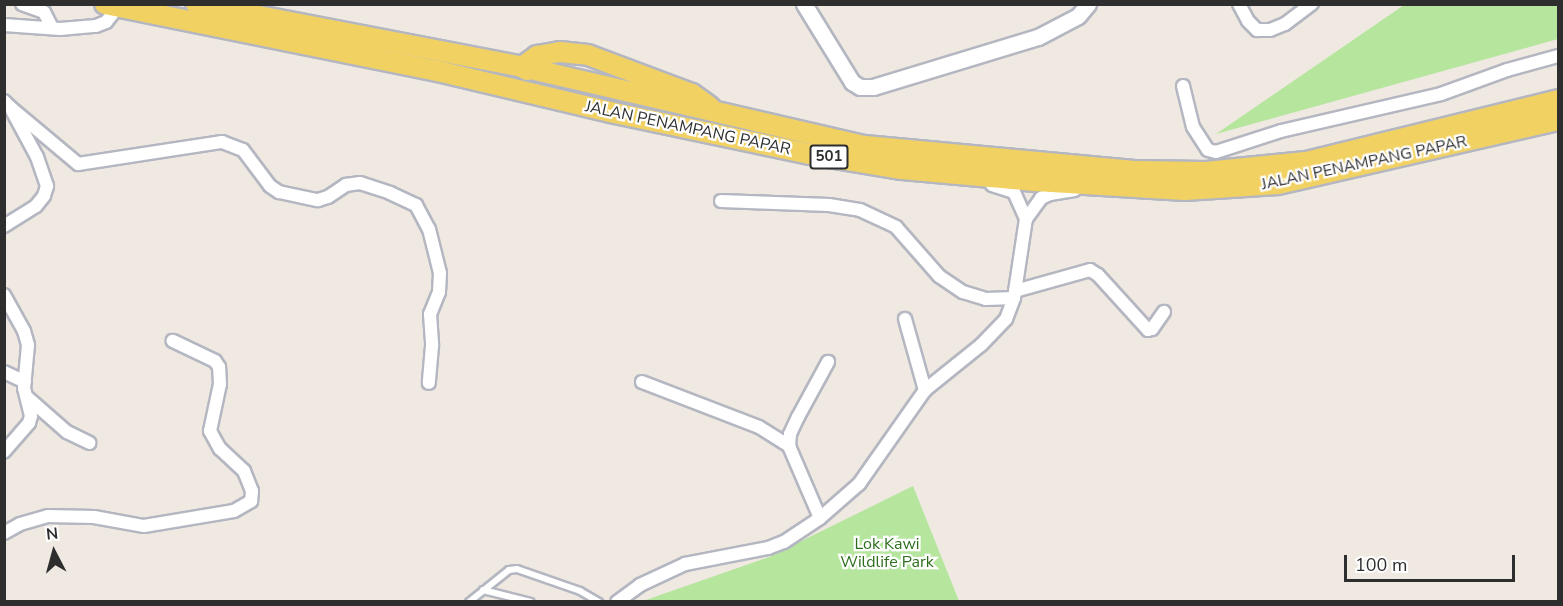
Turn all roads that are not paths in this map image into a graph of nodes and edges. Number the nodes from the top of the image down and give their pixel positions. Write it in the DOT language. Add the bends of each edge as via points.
graph roads {
  1 [pos="22,4"];
  2 [pos="196,4"];
  3 [pos="804,4"];
  4 [pos="1088,4"];
  5 [pos="1239,4"];
  6 [pos="1312,4"];
  7 [pos="112,5"];
  8 [pos="4,25"];
  9 [pos="52,28"];
  10 [pos="1558,56"];
  11 [pos="522,67"];
  12 [pos="1183,86"];
  13 [pos="1558,100"];
  14 [pos="8,104"];
  15 [pos="610,112"];
  16 [pos="719,114"];
  17 [pos="1558,120"];
  18 [pos="943,172"];
  19 [pos="1112,187"];
  20 [pos="721,201"];
  21 [pos="1026,219"];
  22 [pos="4,226"];
  23 [pos="1015,294"];
  24 [pos="4,295"];
  25 [pos="1164,312"];
  26 [pos="905,319"];
  27 [pos="173,341"];
  28 [pos="828,363"];
  29 [pos="4,372"];
  30 [pos="25,382"];
  31 [pos="642,382"];
  32 [pos="429,383"];
  33 [pos="925,390"];
  34 [pos="27,397"];
  35 [pos="90,443"];
  36 [pos="789,446"];
  37 [pos="4,452"];
  38 [pos="820,518"];
  39 [pos="4,532"];
  40 [pos="483,590"];
  41 [pos="469,602"];
  42 [pos="531,602"];
  43 [pos="599,602"];
  44 [pos="617,602"];
  1 -- 9 [label="street" via="44,12"];
  2 -- 11 [label="main road, JALAN PENAMPANG PAPAR / 501"];
  3 -- 4 [label="street" via="852,82 860,87 873,87 1038,37 1078,16"];
  5 -- 6 [label="street" via="1257,30 1285,24"];
  7 -- 9 [label="street" via="106,22 96,26"];
  7 -- 15 [label="main road, JALAN PENAMPANG PAPAR / 501" via="438,71"];
  8 -- 9 [label="street"];
  10 -- 12 [label="street" via="1441,94 1281,131 1216,152 1208,150 1193,126"];
  11 -- 15 [label="main road"];
  11 -- 16 [label="main road, JALAN PENAMPANG PAPAR / 501"];
  11 -- 16 [label="main road" via="537,56 560,52 588,55 692,94"];
  13 -- 16 [label="main road, JALAN PENAMPANG PAPAR / 501" via="1306,162 1206,172 1137,171 865,147"];
  14 -- 22 [label="street" via="45,174 46,186 36,206"];
  14 -- 32 [label="street" via="78,164 222,142 243,150 279,192 318,200 346,185 360,183 416,205 429,229 440,273 439,292 430,314"];
  15 -- 18 [label="main road, JALAN PENAMPANG PAPAR / 501" via="810,154"];
  17 -- 19 [label="main road, JALAN PENAMPANG PAPAR / 501" via="1278,184 1195,190"];
  18 -- 19 [label="main road, JALAN PENAMPANG PAPAR / 501"];
  18 -- 21 [label="street" via="1007,188 1018,197"];
  19 -- 21 [label="street" via="1050,194 1041,198"];
  20 -- 23 [label="street" via="860,210 896,227 939,276 963,292 986,299"];
  21 -- 23 [label="street"];
  23 -- 25 [label="street" via="1090,270 1148,330"];
  23 -- 33 [label="street" via="1006,319 996,330"];
  24 -- 30 [label="street" via="28,345"];
  26 -- 33 [label="street"];
  27 -- 39 [label="street" via="219,367 220,384 210,431 220,449 244,471 252,491 251,501 234,511 144,526 94,517 48,516"];
  28 -- 36 [label="street" via="790,434"];
  29 -- 30 [label="street"];
  30 -- 34 [label="street"];
  31 -- 36 [label="street" via="759,427"];
  33 -- 38 [label="street" via="860,484"];
  34 -- 35 [label="street" via="67,432"];
  34 -- 37 [label="street" via="29,423"];
  36 -- 38 [label="street"];
  38 -- 44 [label="street" via="784,543 685,564 640,585"];
  40 -- 41 [label="lane"];
  40 -- 42 [label="lane"];
  40 -- 43 [label="lane" via="509,570 517,569 580,591"];
}
